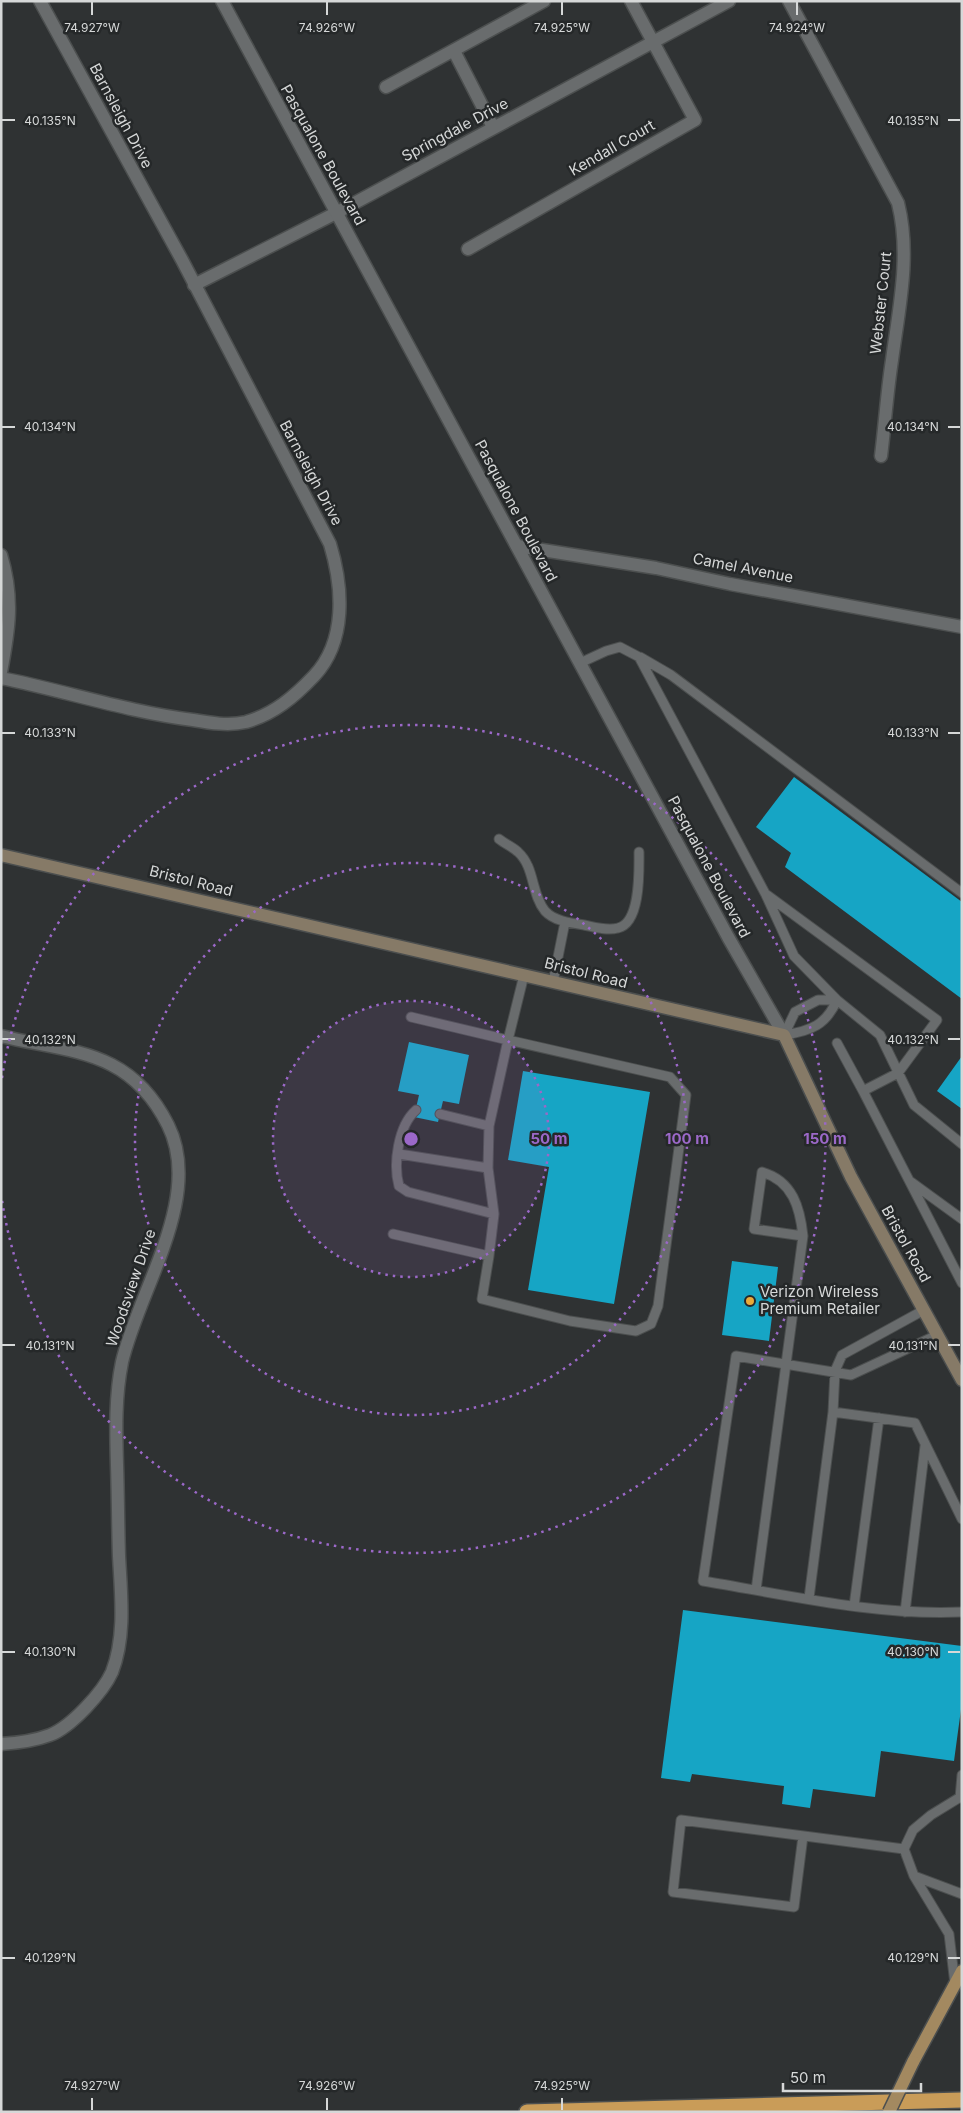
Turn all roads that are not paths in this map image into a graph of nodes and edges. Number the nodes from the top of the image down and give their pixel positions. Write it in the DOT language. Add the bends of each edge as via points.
graph roads {
  1 [pos="40,1"];
  2 [pos="222,1"];
  3 [pos="544,1"];
  4 [pos="632,1"];
  5 [pos="729,1"];
  6 [pos="789,1"];
  7 [pos="653,42"];
  8 [pos="454,51"];
  9 [pos="386,87"];
  10 [pos="493,128"];
  11 [pos="336,213"];
  12 [pos="468,249"];
  13 [pos="194,285"];
  14 [pos="882,456"];
  15 [pos="517,546"];
  16 [pos="1,555"];
  17 [pos="962,627"];
  18 [pos="639,657"];
  19 [pos="580,663"];
  20 [pos="1,672"];
  21 [pos="1,678"];
  22 [pos="499,840"];
  23 [pos="639,852"];
  24 [pos="1,855"];
  25 [pos="962,892"];
  26 [pos="766,895"];
  27 [pos="565,922"];
  28 [pos="524,975"];
  29 [pos="553,982"];
  30 [pos="837,1000"];
  31 [pos="411,1017"];
  32 [pos="784,1035"];
  33 [pos="1,1036"];
  34 [pos="508,1040"];
  35 [pos="837,1042"];
  36 [pos="898,1073"];
  37 [pos="863,1091"];
  38 [pos="416,1110"];
  39 [pos="440,1114"];
  40 [pos="489,1126"];
  41 [pos="962,1144"];
  42 [pos="399,1154"];
  43 [pos="488,1168"];
  44 [pos="909,1181"];
  45 [pos="494,1214"];
  46 [pos="962,1219"];
  47 [pos="392,1234"];
  48 [pos="804,1236"];
  49 [pos="489,1256"];
  50 [pos="962,1283"];
  51 [pos="924,1310"];
  52 [pos="937,1335"];
  53 [pos="786,1363"];
  54 [pos="835,1371"];
  55 [pos="962,1380"];
  56 [pos="833,1412"];
  57 [pos="879,1418"];
  58 [pos="926,1444"];
  59 [pos="962,1519"];
  60 [pos="756,1590"];
  61 [pos="809,1598"];
  62 [pos="854,1606"];
  63 [pos="906,1612"];
  64 [pos="962,1612"];
  65 [pos="1,1744"];
  66 [pos="962,1775"];
  67 [pos="961,1797"];
  68 [pos="802,1836"];
  69 [pos="904,1849"];
  70 [pos="914,1876"];
  71 [pos="962,1894"];
  72 [pos="962,1971"];
  73 [pos="955,1984"];
  74 [pos="962,2100"];
  75 [pos="527,2112"];
  76 [pos="889,2112"];
  1 -- 13 [label="street, Barnsleigh Drive"];
  2 -- 11 [label="street, Pasqualone Boulevard"];
  3 -- 8 [label="street"];
  4 -- 7 [label="street"];
  5 -- 7 [label="street, Springdale Drive"];
  6 -- 14 [label="street, Webster Court" via="898,203 902,218 903,281"];
  7 -- 10 [label="street, Springdale Drive"];
  7 -- 12 [label="street, Kendall Court" via="695,120"];
  8 -- 9 [label="street"];
  8 -- 10 [label="street"];
  10 -- 11 [label="street, Springdale Drive"];
  11 -- 13 [label="street, Springdale Drive"];
  11 -- 15 [label="street, Pasqualone Boulevard"];
  13 -- 21 [label="street, Barnsleigh Drive" via="330,544 338,570 340,607 336,636 324,665 298,693 276,710 244,722 219,724 174,718"];
  15 -- 17 [label="street, Camel Avenue" via="656,568"];
  15 -- 19 [label="street, Pasqualone Boulevard"];
  16 -- 20 [label="street" via="10,590 10,626"];
  18 -- 19 [label="lane" via="620,648 606,650"];
  18 -- 25 [label="lane" via="671,675"];
  18 -- 26 [label="lane"];
  19 -- 32 [label="street, Pasqualone Boulevard"];
  22 -- 27 [label="lane" via="519,853 528,866 544,910"];
  23 -- 27 [label="lane" via="638,890 633,912 624,926 602,928"];
  24 -- 28 [label="main road, Bristol Road"];
  26 -- 30 [label="lane" via="794,956"];
  26 -- 36 [label="lane" via="937,1020"];
  27 -- 29 [label="lane"];
  28 -- 29 [label="main road, Bristol Road"];
  28 -- 34 [label="lane"];
  29 -- 32 [label="main road, Bristol Road"];
  30 -- 32 [label="lane" via="830,1016 804,1032"];
  30 -- 32 [label="lane" via="818,1000 795,1012"];
  30 -- 36 [label="lane" via="880,1035"];
  31 -- 34 [label="lane"];
  32 -- 51 [label="main road, Bristol Road" via="851,1177"];
  33 -- 65 [label="street, Woodsview Drive" via="83,1053 115,1065 142,1087 168,1124 179,1171 173,1220 139,1306 122,1362 117,1398 122,1596 119,1649 112,1672 90,1705 53,1734"];
  34 -- 40 [label="lane"];
  34 -- 49 [label="lane" via="670,1076 686,1095 658,1306 651,1324 636,1331 570,1321 482,1299"];
  35 -- 37 [label="lane"];
  36 -- 37 [label="lane"];
  36 -- 41 [label="lane" via="914,1105"];
  37 -- 44 [label="lane"];
  38 -- 42 [label="lane" via="402,1130"];
  39 -- 40 [label="lane"];
  40 -- 43 [label="lane"];
  42 -- 43 [label="lane"];
  42 -- 45 [label="lane" via="396,1174 399,1186 408,1192"];
  43 -- 45 [label="lane"];
  44 -- 46 [label="lane"];
  44 -- 50 [label="lane"];
  45 -- 49 [label="lane"];
  47 -- 49 [label="lane"];
  48 -- 48 [label="lane" via="800,1208 787,1188 772,1175 762,1172 754,1229"];
  48 -- 53 [label="lane"];
  51 -- 52 [label="main road, Bristol Road"];
  51 -- 54 [label="lane" via="842,1355"];
  52 -- 54 [label="lane" via="851,1375"];
  52 -- 55 [label="main road, Bristol Road"];
  53 -- 54 [label="lane"];
  53 -- 60 [label="lane"];
  53 -- 60 [label="lane" via="736,1356 703,1581"];
  54 -- 56 [label="lane"];
  56 -- 57 [label="lane"];
  56 -- 61 [label="lane"];
  57 -- 58 [label="lane" via="915,1423"];
  57 -- 62 [label="lane"];
  58 -- 59 [label="lane"];
  58 -- 63 [label="lane"];
  60 -- 61 [label="lane"];
  61 -- 62 [label="lane"];
  62 -- 63 [label="lane"];
  63 -- 64 [label="lane"];
  66 -- 67 [label="lane"];
  67 -- 69 [label="lane" via="912,1830"];
  68 -- 68 [label="lane" via="682,1820 672,1892 794,1907"];
  68 -- 69 [label="lane"];
  69 -- 70 [label="lane"];
  70 -- 71 [label="lane"];
  70 -- 73 [label="lane" via="949,1934"];
  72 -- 73 [label="main road"];
  73 -- 76 [label="main road, bridge"];
  74 -- 75 [label="highway"];
}
